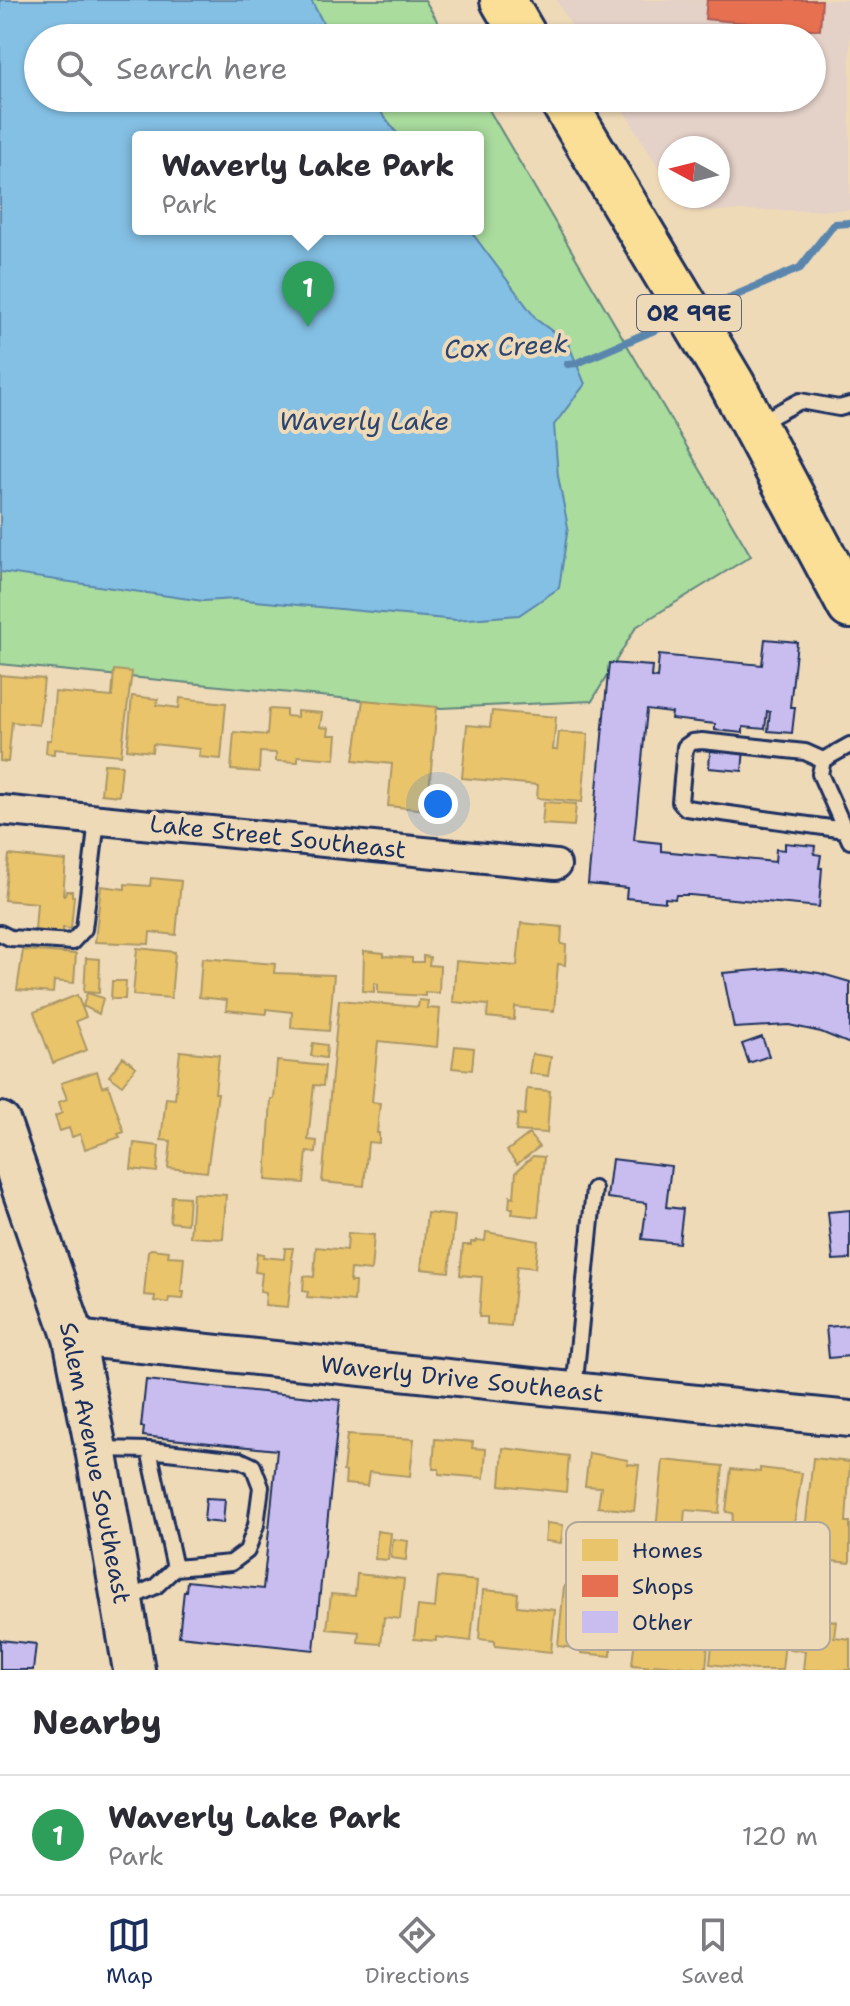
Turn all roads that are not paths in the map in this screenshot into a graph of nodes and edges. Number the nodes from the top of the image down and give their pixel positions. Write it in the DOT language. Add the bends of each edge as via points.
graph roads {
  1 [pos="503,0"];
  2 [pos="517,24"];
  3 [pos="569,112"];
  4 [pos="850,405"];
  5 [pos="754,426"];
  6 [pos="850,606"];
  7 [pos="850,745"];
  8 [pos="823,760"];
  9 [pos="0,810"];
  10 [pos="97,820"];
  11 [pos="848,835"];
  12 [pos="556,865"];
  13 [pos="0,933"];
  14 [pos="0,1123"];
  15 [pos="594,1189"];
  16 [pos="74,1338"];
  17 [pos="574,1392"];
  18 [pos="850,1419"];
  19 [pos="96,1449"];
  20 [pos="149,1450"];
  21 [pos="175,1568"];
  22 [pos="122,1602"];
  23 [pos="134,1670"];
  1 -- 2 [label="highway"];
  3 -- 5 [label="highway, OR 99E"];
  4 -- 5 [label="lane" via="800,401"];
  5 -- 6 [label="highway, OR 99E"];
  7 -- 8 [label="lane"];
  8 -- 11 [label="lane" via="820,774"];
  8 -- 11 [label="lane" via="805,752 692,742 685,747 680,802 686,808"];
  9 -- 10 [label="street, Lake Street Southeast"];
  10 -- 12 [label="street, Lake Street Southeast"];
  10 -- 13 [label="lane" via="84,929 72,942"];
  14 -- 16 [label="main road, Salem Avenue Southeast"];
  15 -- 17 [label="lane"];
  16 -- 17 [label="street, Waverly Drive Southeast"];
  16 -- 19 [label="main road, Salem Avenue Southeast"];
  17 -- 18 [label="street, Waverly Drive Southeast"];
  19 -- 20 [label="lane"];
  19 -- 22 [label="main road, Salem Avenue Southeast"];
  20 -- 21 [label="lane"];
  20 -- 21 [label="lane" via="240,1460 253,1466 261,1487 247,1551 231,1563"];
  21 -- 22 [label="lane" via="156,1586"];
  22 -- 23 [label="main road, Salem Avenue Southeast"];
}
